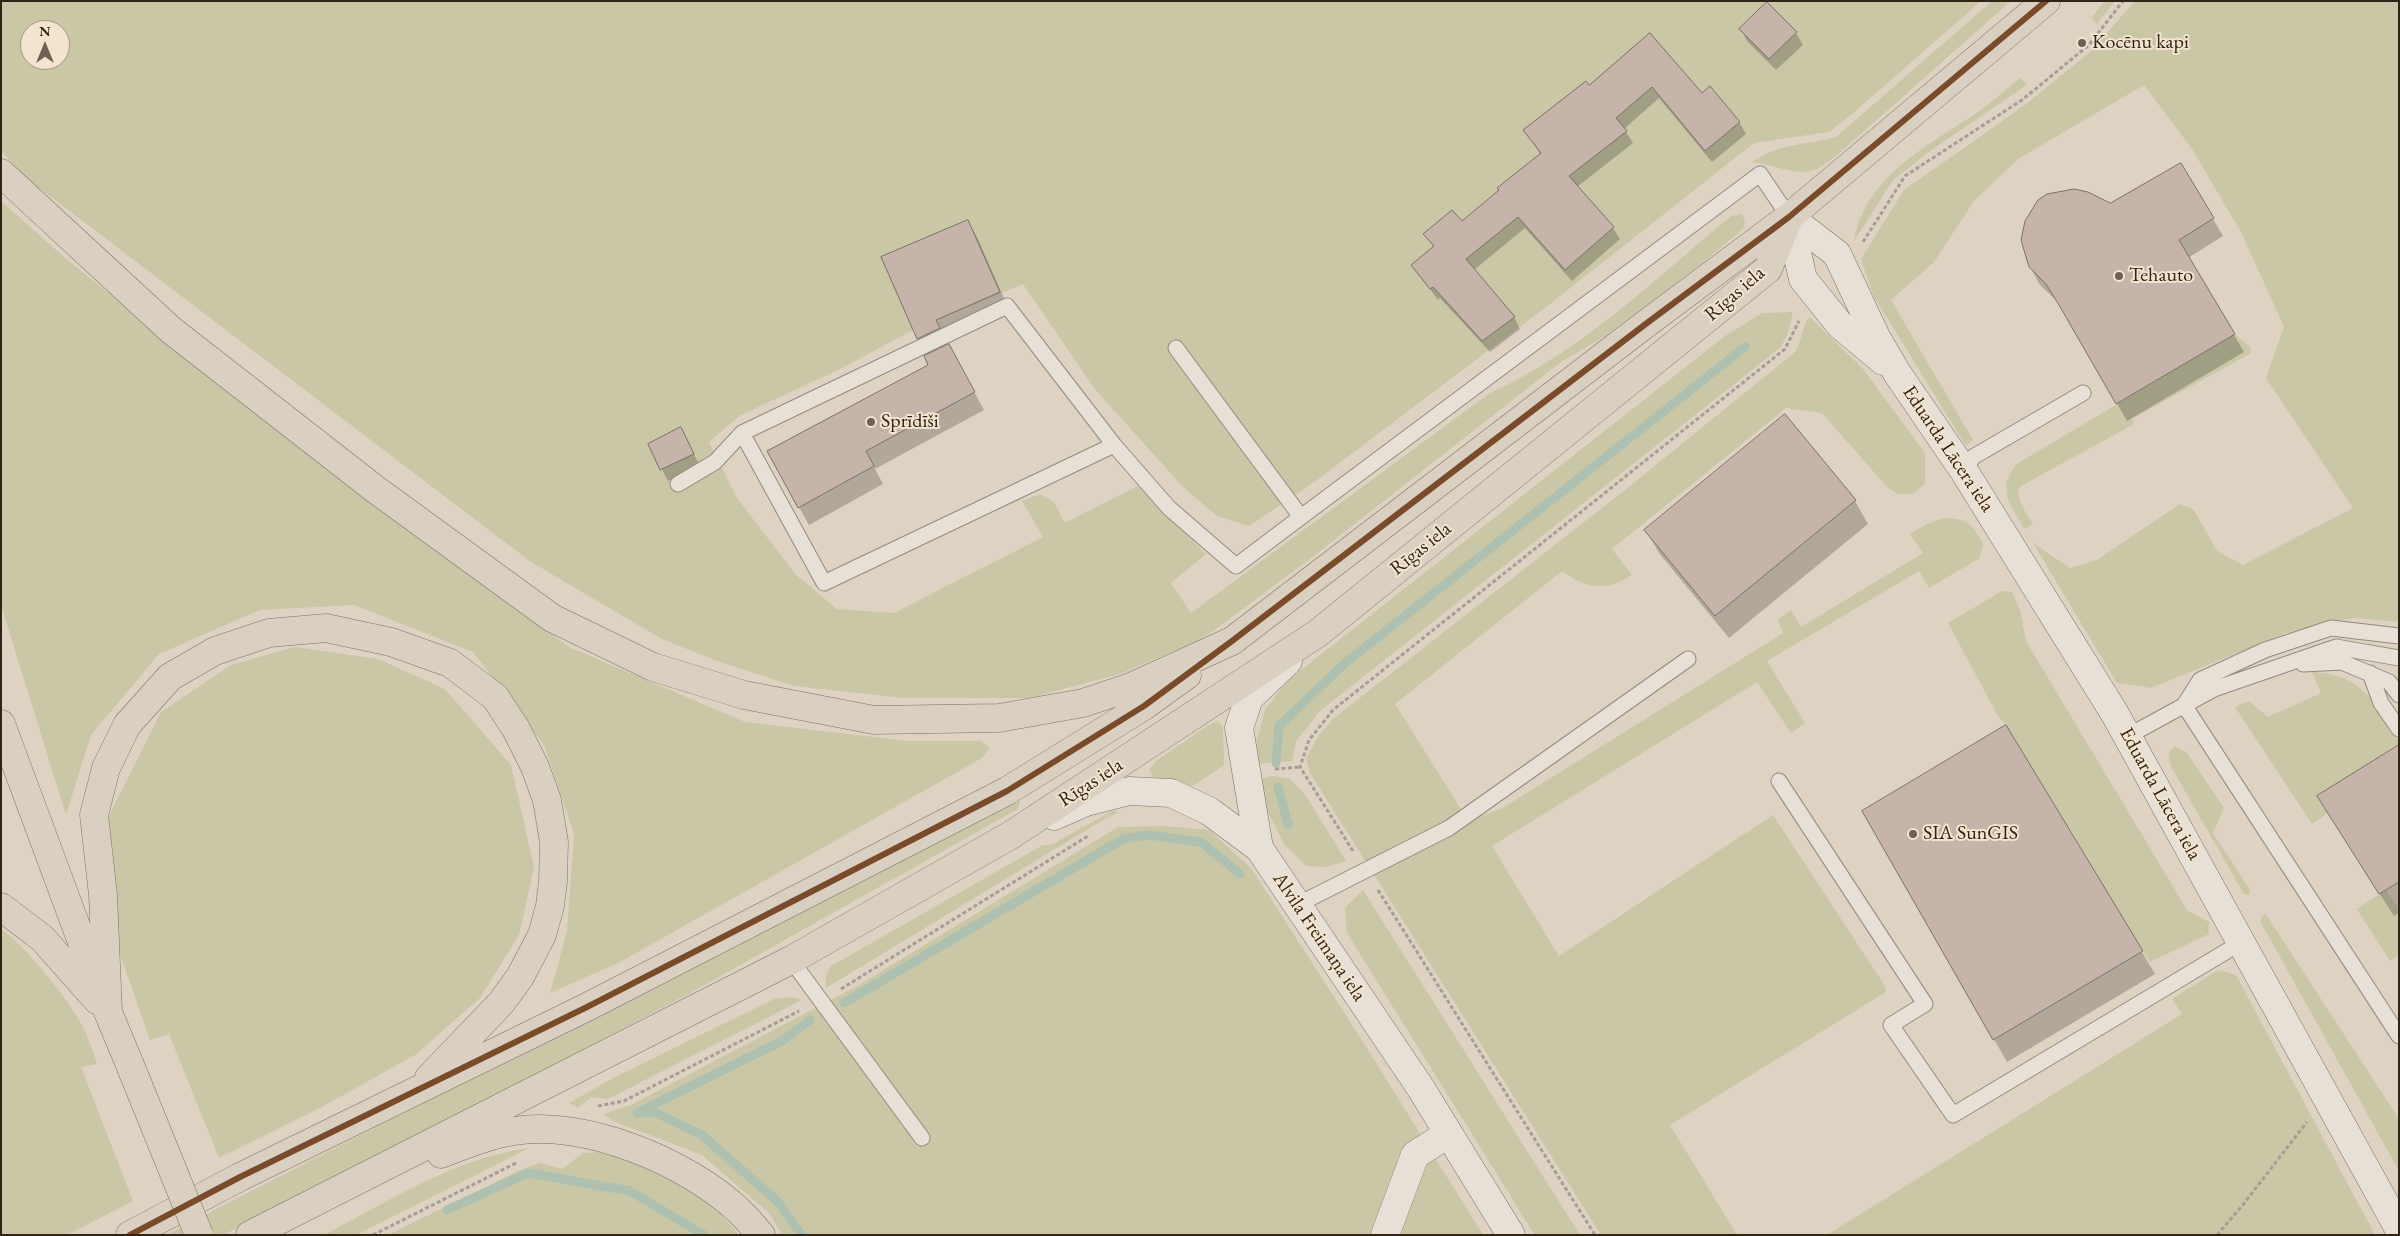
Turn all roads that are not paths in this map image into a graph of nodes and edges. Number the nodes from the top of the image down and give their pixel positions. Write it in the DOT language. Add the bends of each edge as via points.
graph roads {
  1 [pos="2046,1"];
  2 [pos="1,173"];
  3 [pos="1789,217"];
  4 [pos="1176,348"];
  5 [pos="1897,373"];
  6 [pos="2084,393"];
  7 [pos="742,433"];
  8 [pos="1114,445"];
  9 [pos="1964,472"];
  10 [pos="678,484"];
  11 [pos="1301,517"];
  12 [pos="1318,632"];
  13 [pos="2399,636"];
  14 [pos="1232,641"];
  15 [pos="2399,658"];
  16 [pos="1688,659"];
  17 [pos="2282,666"];
  18 [pos="2370,673"];
  19 [pos="2399,695"];
  20 [pos="2184,705"];
  21 [pos="1,724"];
  22 [pos="2399,729"];
  23 [pos="2128,736"];
  24 [pos="1779,781"];
  25 [pos="1011,836"];
  26 [pos="1259,848"];
  27 [pos="1297,904"];
  28 [pos="1,907"];
  29 [pos="2242,942"];
  30 [pos="791,960"];
  31 [pos="108,1012"];
  32 [pos="2399,1036"];
  33 [pos="416,1092"];
  34 [pos="1448,1134"];
  35 [pos="922,1138"];
  36 [pos="275,1222"];
  37 [pos="2399,1229"];
  38 [pos="130,1235"];
  39 [pos="199,1235"];
  40 [pos="250,1235"];
  41 [pos="761,1235"];
  42 [pos="1385,1235"];
  43 [pos="1511,1235"];
  1 -- 3 [label="main road, Rīgas iela"];
  2 -- 14 [label="main road" via="172,330 375,489 552,618 653,667 744,695 874,720 999,718 1083,703 1131,687"];
  3 -- 5 [label="street, Eduarda Lācera iela" via="1837,254 1876,337"];
  3 -- 5 [label="street, Eduarda Lācera iela" via="1803,279 1840,325"];
  3 -- 11 [label="lane" via="1760,174"];
  3 -- 12 [label="main road, Rīgas iela" via="1768,269"];
  3 -- 14 [label="main road, Rīgas iela"];
  4 -- 11 [label="lane"];
  5 -- 9 [label="street, Eduarda Lācera iela"];
  6 -- 9 [label="lane" via="1973,457"];
  7 -- 8 [label="lane" via="1007,306"];
  7 -- 8 [label="lane" via="824,583"];
  7 -- 10 [label="lane" via="715,462"];
  8 -- 11 [label="lane" via="1169,508 1236,566"];
  9 -- 23 [label="street, Eduarda Lācera iela"];
  12 -- 25 [label="main road, Rīgas iela"];
  12 -- 26 [label="street, Alvila Freimaņa iela" via="1250,698 1239,728"];
  13 -- 20 [label="lane" via="2330,628 2265,650 2200,680"];
  14 -- 33 [label="main road" via="1144,706 1007,790"];
  15 -- 17 [label="lane" via="2336,647"];
  16 -- 27 [label="lane" via="1449,828"];
  17 -- 18 [label="lane" via="2342,662"];
  17 -- 20 [label="lane" via="2214,689"];
  18 -- 19 [label="lane" via="2389,682"];
  18 -- 22 [label="lane" via="2381,703"];
  20 -- 23 [label="lane"];
  20 -- 32 [label="lane"];
  21 -- 31 [label="main road"];
  23 -- 29 [label="street, Eduarda Lācera iela"];
  24 -- 29 [label="lane" via="1925,1004 1891,1025 1952,1115"];
  25 -- 26 [label="street" via="1086,802 1129,791 1171,793 1209,812"];
  25 -- 30 [label="main road, Rīgas iela"];
  26 -- 27 [label="street, Alvila Freimaņa iela"];
  27 -- 34 [label="street, Alvila Freimaņa iela" via="1420,1086"];
  28 -- 31 [label="main road" via="42,938"];
  29 -- 37 [label="street, Eduarda Lācera iela"];
  30 -- 35 [label="lane"];
  30 -- 36 [label="main road, Rīgas iela"];
  31 -- 33 [label="main road" via="104,895 94,814 106,768 127,725 170,677 215,651 269,633 326,628 391,642 450,663 495,697 516,729 534,768 547,800 554,842 550,906 542,935 520,977 501,1003"];
  31 -- 39 [label="main road, bridge"];
  33 -- 38 [label="main road" via="240,1177"];
  34 -- 42 [label="street" via="1415,1155"];
  34 -- 43 [label="street, Alvila Freimaņa iela"];
  36 -- 40 [label="main road"];
  36 -- 41 [label="main road" via="467,1144 514,1131 560,1129 606,1138 659,1159 711,1189 737,1209"];
}
